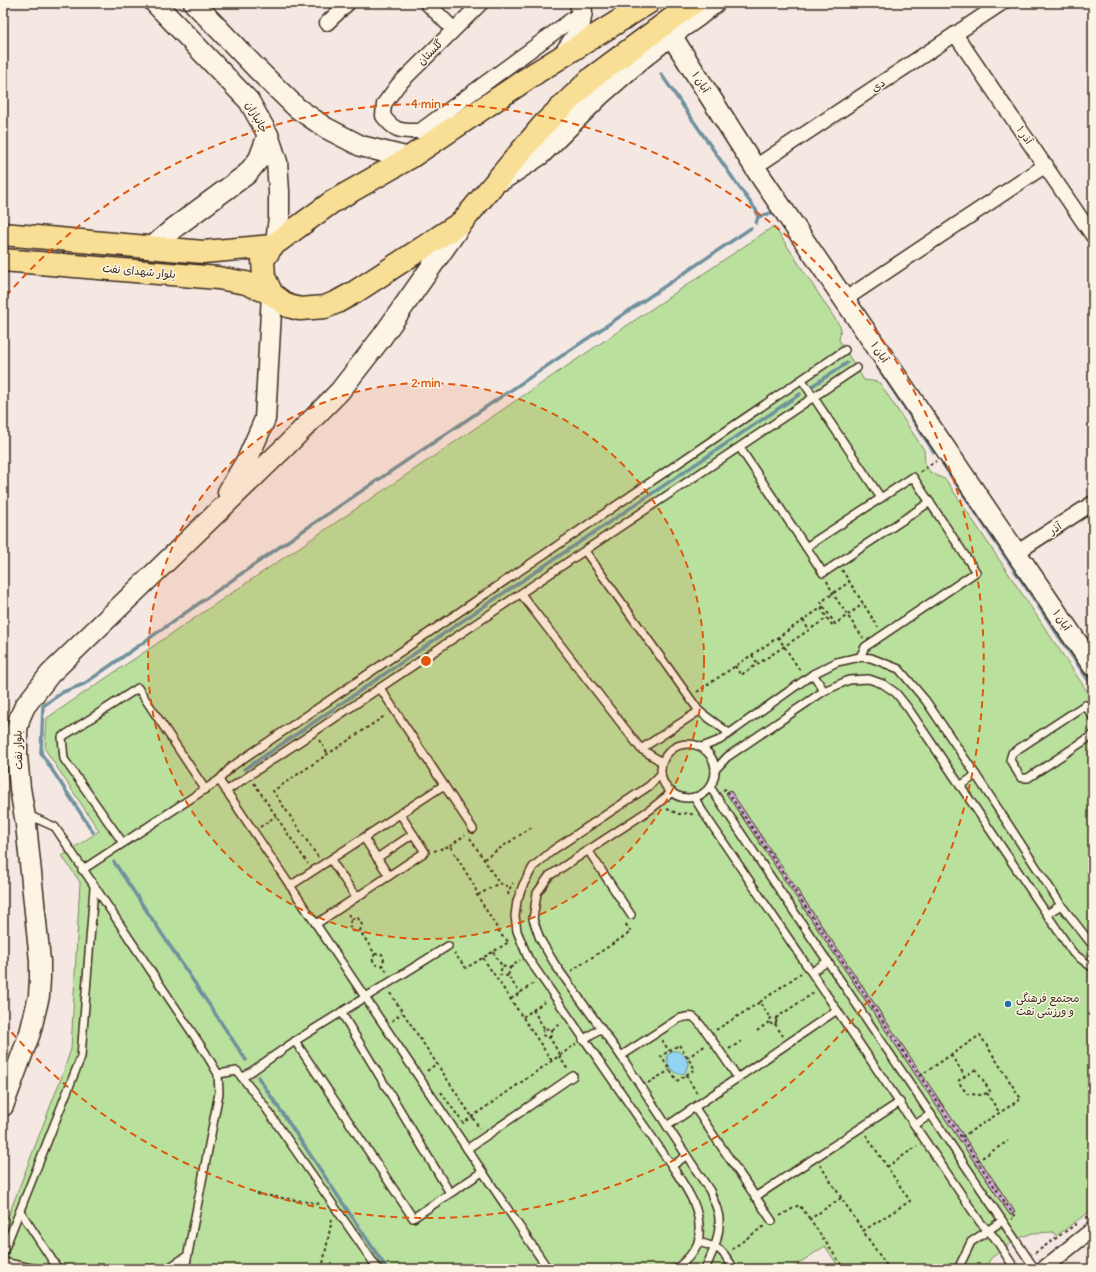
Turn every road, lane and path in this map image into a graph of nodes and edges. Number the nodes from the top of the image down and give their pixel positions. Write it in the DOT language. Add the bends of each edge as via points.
graph roads {
  1 [pos="155,3"];
  2 [pos="194,3"];
  3 [pos="348,3"];
  4 [pos="427,3"];
  5 [pos="481,3"];
  6 [pos="648,3"];
  7 [pos="693,3"];
  8 [pos="714,3"];
  9 [pos="1002,3"];
  10 [pos="581,8"];
  11 [pos="327,23"];
  12 [pos="453,29"];
  13 [pos="955,34"];
  14 [pos="670,35"];
  15 [pos="563,56"];
  16 [pos="268,135"];
  17 [pos="409,158"];
  18 [pos="1046,166"];
  19 [pos="755,167"];
  20 [pos="493,185"];
  21 [pos="462,222"];
  22 [pos="3,234"];
  23 [pos="1093,236"];
  24 [pos="274,244"];
  25 [pos="151,248"];
  26 [pos="3,260"];
  27 [pos="272,294"];
  28 [pos="844,300"];
  29 [pos="845,350"];
  30 [pos="857,368"];
  31 [pos="802,380"];
  32 [pos="814,397"];
  33 [pos="740,448"];
  34 [pos="948,452"];
  35 [pos="913,477"];
  36 [pos="881,498"];
  37 [pos="930,502"];
  38 [pos="1093,503"];
  39 [pos="214,515"];
  40 [pos="806,547"];
  41 [pos="585,551"];
  42 [pos="1016,553"];
  43 [pos="838,564"];
  44 [pos="824,573"];
  45 [pos="850,582"];
  46 [pos="521,594"];
  47 [pos="833,594"];
  48 [pos="863,604"];
  49 [pos="822,607"];
  50 [pos="848,615"];
  51 [pos="827,618"];
  52 [pos="803,620"];
  53 [pos="835,624"];
  54 [pos="809,630"];
  55 [pos="883,635"];
  56 [pos="778,637"];
  57 [pos="868,645"];
  58 [pos="785,646"];
  59 [pos="752,655"];
  60 [pos="860,657"];
  61 [pos="758,664"];
  62 [pos="735,666"];
  63 [pos="1093,666"];
  64 [pos="813,674"];
  65 [pos="806,679"];
  66 [pos="380,688"];
  67 [pos="824,691"];
  68 [pos="690,697"];
  69 [pos="394,710"];
  70 [pos="700,711"];
  71 [pos="1093,717"];
  72 [pos="729,733"];
  73 [pos="1093,736"];
  74 [pos="319,740"];
  75 [pos="702,747"];
  76 [pos="641,749"];
  77 [pos="328,754"];
  78 [pos="662,762"];
  79 [pos="715,770"];
  80 [pos="661,774"];
  81 [pos="249,775"];
  82 [pos="976,775"];
  83 [pos="219,780"];
  84 [pos="444,785"];
  85 [pos="960,786"];
  86 [pos="710,787"];
  87 [pos="205,789"];
  88 [pos="226,790"];
  89 [pos="672,792"];
  90 [pos="716,796"];
  91 [pos="694,797"];
  92 [pos="24,812"];
  93 [pos="400,814"];
  94 [pos="276,816"];
  95 [pos="532,827"];
  96 [pos="473,829"];
  97 [pos="254,831"];
  98 [pos="413,834"];
  99 [pos="364,838"];
  100 [pos="123,843"];
  101 [pos="450,846"];
  102 [pos="588,850"];
  103 [pos="425,852"];
  104 [pos="377,858"];
  105 [pos="484,859"];
  106 [pos="331,860"];
  107 [pos="324,864"];
  108 [pos="82,870"];
  109 [pos="313,871"];
  110 [pos="389,876"];
  111 [pos="516,878"];
  112 [pos="499,882"];
  113 [pos="290,886"];
  114 [pos="94,888"];
  115 [pos="510,888"];
  116 [pos="477,896"];
  117 [pos="356,897"];
  118 [pos="508,897"];
  119 [pos="1061,905"];
  120 [pos="343,906"];
  121 [pos="1047,914"];
  122 [pos="631,915"];
  123 [pos="352,919"];
  124 [pos="316,924"];
  125 [pos="360,931"];
  126 [pos="509,936"];
  127 [pos="510,942"];
  128 [pos="1093,944"];
  129 [pos="448,946"];
  130 [pos="513,948"];
  131 [pos="493,952"];
  132 [pos="375,954"];
  133 [pos="517,954"];
  134 [pos="483,958"];
  135 [pos="828,961"];
  136 [pos="382,965"];
  137 [pos="502,966"];
  138 [pos="510,968"];
  139 [pos="1093,968"];
  140 [pos="571,971"];
  141 [pos="802,972"];
  142 [pos="812,972"];
  143 [pos="500,975"];
  144 [pos="508,976"];
  145 [pos="496,978"];
  146 [pos="542,978"];
  147 [pos="392,980"];
  148 [pos="385,985"];
  149 [pos="816,992"];
  150 [pos="520,993"];
  151 [pos="554,996"];
  152 [pos="365,997"];
  153 [pos="511,1000"];
  154 [pos="760,1002"];
  155 [pos="532,1010"];
  156 [pos="837,1010"];
  157 [pos="341,1012"];
  158 [pos="402,1013"];
  159 [pos="523,1017"];
  160 [pos="770,1018"];
  161 [pos="776,1018"];
  162 [pos="769,1022"];
  163 [pos="775,1024"];
  164 [pos="396,1027"];
  165 [pos="566,1027"];
  166 [pos="544,1028"];
  167 [pos="600,1028"];
  168 [pos="552,1030"];
  169 [pos="756,1031"];
  170 [pos="657,1032"];
  171 [pos="542,1036"];
  172 [pos="537,1038"];
  173 [pos="550,1038"];
  174 [pos="573,1038"];
  175 [pos="710,1039"];
  176 [pos="742,1040"];
  177 [pos="295,1041"];
  178 [pos="580,1041"];
  179 [pos="788,1044"];
  180 [pos="581,1049"];
  181 [pos="669,1051"];
  182 [pos="721,1054"];
  183 [pos="560,1055"];
  184 [pos="951,1055"];
  185 [pos="621,1056"];
  186 [pos="687,1058"];
  187 [pos="552,1061"];
  188 [pos="436,1064"];
  189 [pos="670,1070"];
  190 [pos="427,1071"];
  191 [pos="218,1074"];
  192 [pos="686,1075"];
  193 [pos="572,1076"];
  194 [pos="920,1076"];
  195 [pos="965,1076"];
  196 [pos="242,1078"];
  197 [pos="738,1078"];
  198 [pos="647,1083"];
  199 [pos="440,1090"];
  200 [pos="987,1093"];
  201 [pos="703,1102"];
  202 [pos="900,1102"];
  203 [pos="3,1106"];
  204 [pos="694,1108"];
  205 [pos="1000,1112"];
  206 [pos="931,1114"];
  207 [pos="472,1117"];
  208 [pos="915,1125"];
  209 [pos="667,1126"];
  210 [pos="861,1128"];
  211 [pos="485,1137"];
  212 [pos="961,1137"];
  213 [pos="1008,1141"];
  214 [pos="950,1144"];
  215 [pos="918,1145"];
  216 [pos="467,1149"];
  217 [pos="686,1156"];
  218 [pos="815,1158"];
  219 [pos="977,1161"];
  220 [pos="672,1166"];
  221 [pos="887,1166"];
  222 [pos="482,1172"];
  223 [pos="450,1193"];
  224 [pos="257,1194"];
  225 [pos="755,1197"];
  226 [pos="841,1198"];
  227 [pos="335,1207"];
  228 [pos="20,1211"];
  229 [pos="1093,1213"];
  230 [pos="772,1221"];
  231 [pos="1003,1223"];
  232 [pos="1093,1230"];
  233 [pos="863,1231"];
  234 [pos="988,1231"];
  235 [pos="698,1242"];
  236 [pos="715,1246"];
  237 [pos="3,1253"];
  238 [pos="187,1256"];
  239 [pos="1028,1258"];
  240 [pos="3,1262"];
  241 [pos="36,1269"];
  242 [pos="58,1269"];
  243 [pos="167,1269"];
  244 [pos="185,1269"];
  245 [pos="322,1269"];
  246 [pos="378,1269"];
  247 [pos="548,1269"];
  248 [pos="676,1269"];
  249 [pos="705,1269"];
  250 [pos="734,1269"];
  251 [pos="844,1269"];
  252 [pos="889,1269"];
  253 [pos="958,1269"];
  254 [pos="1015,1269"];
  255 [pos="1035,1269"];
  256 [pos="1043,1269"];
  1 -- 16 [label="street, جانبازان" via="249,101"];
  2 -- 17 [label="street" via="297,108 326,128 361,146"];
  3 -- 11 [label="street"];
  4 -- 12 [label="street"];
  5 -- 12 [label="street, گلستان"];
  6 -- 15 [label="main road"];
  7 -- 20 [label="main road" via="593,77 544,124"];
  8 -- 14 [label="street"];
  9 -- 13 [label="street, دی"];
  10 -- 12 [label="street, گلستان" via="420,131 403,131 391,126 383,116 384,104 398,85"];
  10 -- 15 [label="street" via="578,34"];
  13 -- 18 [label="street, آذر ۱"];
  13 -- 19 [label="street, دی"];
  14 -- 19 [label="street, آبان ۱"];
  14 -- 20 [label="street" via="600,95 540,155"];
  15 -- 17 [label="main road"];
  16 -- 24 [label="street, جانبازان" via="277,162 279,191 279,217"];
  16 -- 25 [label="street" via="260,159 247,174"];
  17 -- 24 [label="main road" via="332,202"];
  18 -- 23 [label="street, آذر ۱"];
  18 -- 28 [label="street"];
  19 -- 28 [label="street, آبان ۱"];
  20 -- 21 [label="main road"];
  21 -- 27 [label="main road" via="367,284 325,307 294,308"];
  21 -- 39 [label="street" via="382,337 340,391"];
  22 -- 25 [label="main road"];
  24 -- 25 [label="main road" via="203,252"];
  24 -- 27 [label="main road" via="263,260 264,277"];
  26 -- 27 [label="main road, بلوار شهدای نفت" via="218,278 240,282"];
  27 -- 39 [label="street" via="264,419 248,458"];
  28 -- 34 [label="street, آبان ۱"];
  29 -- 31 [label="lane"];
  30 -- 32 [label="lane"];
  31 -- 32 [label="lane"];
  31 -- 83 [label="lane" via="231,767"];
  32 -- 33 [label="lane"];
  32 -- 36 [label="lane"];
  33 -- 40 [label="lane"];
  33 -- 41 [label="lane"];
  34 -- 35 [label="path"];
  34 -- 42 [label="street, آبان ۱"];
  35 -- 36 [label="lane"];
  35 -- 37 [label="lane"];
  36 -- 40 [label="lane"];
  37 -- 43 [label="lane"];
  37 -- 55 [label="lane" via="976,572"];
  38 -- 42 [label="street, آذر"];
  39 -- 92 [label="street, بلوار نفت" via="50,674 25,706 17,729 17,756"];
  40 -- 44 [label="lane"];
  41 -- 46 [label="lane"];
  41 -- 68 [label="lane"];
  42 -- 63 [label="street, آبان ۱"];
  43 -- 44 [label="lane"];
  43 -- 45 [label="path"];
  44 -- 47 [label="path"];
  45 -- 47 [label="path"];
  45 -- 48 [label="path"];
  46 -- 66 [label="lane"];
  46 -- 76 [label="lane"];
  47 -- 49 [label="path" via="821,602"];
  47 -- 50 [label="path"];
  48 -- 50 [label="path"];
  48 -- 55 [label="path"];
  49 -- 51 [label="path"];
  49 -- 52 [label="path"];
  49 -- 53 [label="path"];
  50 -- 53 [label="path"];
  50 -- 57 [label="path"];
  51 -- 53 [label="path" via="833,626"];
  51 -- 54 [label="path"];
  52 -- 54 [label="path"];
  52 -- 56 [label="path"];
  54 -- 58 [label="path"];
  55 -- 57 [label="lane"];
  56 -- 58 [label="path"];
  56 -- 59 [label="path"];
  57 -- 60 [label="lane"];
  58 -- 61 [label="path"];
  58 -- 65 [label="path"];
  59 -- 61 [label="path"];
  59 -- 62 [label="path"];
  60 -- 64 [label="lane" via="837,662"];
  60 -- 82 [label="lane" via="899,669 926,702"];
  61 -- 62 [label="path" via="741,676"];
  62 -- 68 [label="path"];
  64 -- 65 [label="lane"];
  64 -- 67 [label="lane"];
  65 -- 72 [label="lane"];
  66 -- 69 [label="lane"];
  66 -- 81 [label="lane"];
  67 -- 79 [label="lane" via="727,757"];
  67 -- 85 [label="lane" via="849,680 869,679 884,684 896,693 908,708"];
  68 -- 70 [label="lane"];
  69 -- 77 [label="path"];
  69 -- 84 [label="lane"];
  70 -- 72 [label="lane"];
  70 -- 76 [label="lane"];
  71 -- 73 [label="lane" via="1085,705 1012,753 1010,760 1021,778 1028,778"];
  72 -- 75 [label="lane" via="720,740"];
  74 -- 77 [label="path"];
  75 -- 78 [label="lane" via="694,744 677,746"];
  75 -- 79 [label="lane" via="713,761"];
  76 -- 78 [label="lane"];
  77 -- 107 [label="path" via="273,791"];
  78 -- 80 [label="lane"];
  79 -- 86 [label="lane"];
  80 -- 89 [label="lane" via="663,782"];
  80 -- 146 [label="lane" via="649,786 553,850 533,867 517,901 515,916 521,943"];
  81 -- 88 [label="lane"];
  81 -- 94 [label="path"];
  82 -- 85 [label="lane"];
  82 -- 119 [label="lane"];
  83 -- 87 [label="lane"];
  83 -- 88 [label="lane"];
  84 -- 93 [label="lane"];
  84 -- 96 [label="lane"];
  85 -- 121 [label="lane"];
  86 -- 90 [label="lane"];
  86 -- 91 [label="lane" via="703,794"];
  87 -- 100 [label="lane"];
  87 -- 100 [label="lane" via="138,688 62,737 64,759"];
  88 -- 97 [label="lane"];
  89 -- 91 [label="lane" via="685,798"];
  89 -- 102 [label="lane" via="651,809"];
  90 -- 135 [label="lane"];
  90 -- 194 [label="path" via="726,789"];
  91 -- 142 [label="lane"];
  92 -- 108 [label="lane" via="55,827"];
  92 -- 203 [label="street, بلوار نفت" via="40,961 39,996 30,1033"];
  93 -- 98 [label="lane"];
  93 -- 99 [label="lane"];
  94 -- 97 [label="path"];
  94 -- 109 [label="path"];
  95 -- 105 [label="path"];
  97 -- 113 [label="lane"];
  98 -- 103 [label="lane"];
  98 -- 104 [label="lane"];
  99 -- 104 [label="lane"];
  99 -- 106 [label="lane"];
  100 -- 108 [label="lane"];
  101 -- 103 [label="path"];
  101 -- 105 [label="path" via="468,833"];
  101 -- 116 [label="path" via="475,886"];
  102 -- 122 [label="lane"];
  102 -- 167 [label="lane" via="549,876 537,893 533,919 540,939 556,966"];
  103 -- 110 [label="lane"];
  104 -- 110 [label="lane"];
  105 -- 112 [label="path"];
  106 -- 107 [label="lane"];
  106 -- 117 [label="lane"];
  107 -- 109 [label="lane"];
  108 -- 114 [label="lane"];
  109 -- 113 [label="lane"];
  110 -- 117 [label="lane"];
  111 -- 115 [label="path"];
  112 -- 115 [label="path"];
  112 -- 116 [label="path"];
  113 -- 124 [label="lane"];
  114 -- 191 [label="lane" via="206,1052"];
  114 -- 228 [label="lane" via="81,1057"];
  115 -- 118 [label="path"];
  116 -- 127 [label="path" via="502,936"];
  117 -- 120 [label="lane"];
  119 -- 121 [label="lane"];
  119 -- 128 [label="lane"];
  120 -- 123 [label="path"];
  120 -- 124 [label="lane"];
  121 -- 139 [label="lane" via="1073,953"];
  122 -- 140 [label="path" via="623,919 631,932"];
  123 -- 125 [label="path" via="358,918 362,924"];
  123 -- 125 [label="path" via="349,925 352,931"];
  124 -- 152 [label="lane"];
  125 -- 132 [label="path"];
  126 -- 127 [label="path"];
  127 -- 130 [label="path"];
  127 -- 131 [label="path"];
  129 -- 134 [label="path" via="466,968"];
  129 -- 147 [label="lane"];
  131 -- 134 [label="path"];
  131 -- 137 [label="path"];
  132 -- 136 [label="path" via="382,954"];
  132 -- 136 [label="path" via="372,959 376,965"];
  133 -- 138 [label="path" via="521,960"];
  134 -- 145 [label="path"];
  135 -- 142 [label="lane"];
  135 -- 206 [label="lane"];
  136 -- 147 [label="path"];
  137 -- 138 [label="path"];
  137 -- 143 [label="path"];
  138 -- 144 [label="path"];
  141 -- 154 [label="path"];
  142 -- 156 [label="lane"];
  143 -- 144 [label="path"];
  143 -- 145 [label="path"];
  144 -- 150 [label="path"];
  145 -- 153 [label="path"];
  146 -- 150 [label="path"];
  146 -- 151 [label="lane"];
  147 -- 148 [label="lane"];
  148 -- 152 [label="lane"];
  148 -- 158 [label="path"];
  149 -- 161 [label="path"];
  150 -- 153 [label="path"];
  151 -- 155 [label="path"];
  151 -- 178 [label="lane"];
  152 -- 157 [label="lane"];
  152 -- 216 [label="lane"];
  153 -- 159 [label="path"];
  154 -- 160 [label="path"];
  154 -- 175 [label="path"];
  155 -- 159 [label="path"];
  155 -- 166 [label="path"];
  156 -- 179 [label="lane"];
  156 -- 202 [label="lane"];
  157 -- 177 [label="lane"];
  157 -- 223 [label="lane"];
  158 -- 164 [label="path" via="392,1020"];
  158 -- 188 [label="path"];
  159 -- 172 [label="path"];
  160 -- 161 [label="path"];
  160 -- 162 [label="path"];
  161 -- 163 [label="path"];
  162 -- 163 [label="path"];
  162 -- 169 [label="path"];
  163 -- 179 [label="path"];
  165 -- 168 [label="path" via="563,1022"];
  166 -- 168 [label="path"];
  166 -- 171 [label="path"];
  167 -- 178 [label="lane"];
  167 -- 185 [label="lane"];
  168 -- 173 [label="path"];
  170 -- 175 [label="lane" via="688,1016 694,1018"];
  170 -- 181 [label="path"];
  170 -- 185 [label="lane"];
  171 -- 172 [label="path"];
  171 -- 173 [label="path"];
  172 -- 187 [label="path"];
  173 -- 183 [label="path"];
  174 -- 178 [label="path"];
  175 -- 182 [label="lane"];
  175 -- 186 [label="path"];
  176 -- 182 [label="path"];
  177 -- 196 [label="lane"];
  177 -- 223 [label="lane" via="413,1218"];
  178 -- 180 [label="path"];
  178 -- 183 [label="path"];
  178 -- 220 [label="lane"];
  179 -- 197 [label="lane"];
  181 -- 186 [label="path" via="679,1045"];
  181 -- 189 [label="path" via="661,1056"];
  182 -- 197 [label="lane"];
  183 -- 187 [label="path"];
  183 -- 193 [label="path"];
  184 -- 194 [label="path"];
  184 -- 195 [label="path"];
  184 -- 205 [label="path" via="980,1035 1021,1099"];
  185 -- 209 [label="lane"];
  186 -- 192 [label="path" via="695,1069"];
  187 -- 207 [label="path"];
  188 -- 190 [label="path"];
  188 -- 207 [label="path"];
  189 -- 192 [label="path" via="677,1081"];
  189 -- 198 [label="path"];
  191 -- 196 [label="lane" via="237,1071"];
  191 -- 238 [label="lane" via="219,1093"];
  192 -- 201 [label="path"];
  193 -- 211 [label="lane"];
  194 -- 212 [label="path"];
  195 -- 200 [label="path" via="976,1069 990,1091"];
  195 -- 200 [label="path" via="958,1081 967,1094 983,1096"];
  196 -- 227 [label="lane"];
  197 -- 201 [label="lane"];
  199 -- 207 [label="path" via="463,1123"];
  200 -- 205 [label="path"];
  201 -- 204 [label="lane"];
  202 -- 208 [label="lane"];
  202 -- 210 [label="lane"];
  204 -- 209 [label="lane"];
  204 -- 225 [label="lane"];
  205 -- 212 [label="path"];
  206 -- 208 [label="lane"];
  206 -- 214 [label="lane"];
  207 -- 211 [label="path"];
  208 -- 234 [label="lane"];
  209 -- 217 [label="lane"];
  210 -- 218 [label="lane"];
  210 -- 221 [label="path"];
  211 -- 216 [label="lane"];
  212 -- 214 [label="path"];
  212 -- 219 [label="path"];
  213 -- 219 [label="path"];
  214 -- 231 [label="lane"];
  215 -- 221 [label="path"];
  216 -- 222 [label="lane"];
  217 -- 220 [label="lane"];
  217 -- 236 [label="lane" via="710,1191 718,1210 719,1229"];
  218 -- 225 [label="lane"];
  218 -- 226 [label="path"];
  219 -- 231 [label="path" via="1015,1217"];
  220 -- 235 [label="lane" via="698,1212"];
  221 -- 233 [label="path" via="910,1201"];
  222 -- 223 [label="lane"];
  222 -- 247 [label="lane"];
  224 -- 227 [label="path"];
  225 -- 230 [label="lane"];
  226 -- 233 [label="path"];
  226 -- 251 [label="path" via="810,1219"];
  227 -- 245 [label="path"];
  227 -- 246 [label="lane"];
  228 -- 237 [label="lane"];
  228 -- 242 [label="lane"];
  229 -- 239 [label="path"];
  231 -- 234 [label="lane"];
  231 -- 239 [label="lane"];
  232 -- 256 [label="street"];
  233 -- 252 [label="path"];
  234 -- 253 [label="lane" via="971,1242"];
  234 -- 254 [label="lane"];
  235 -- 236 [label="lane"];
  235 -- 248 [label="lane" via="687,1260"];
  236 -- 249 [label="lane"];
  236 -- 250 [label="lane" via="724,1252"];
  238 -- 243 [label="lane"];
  238 -- 244 [label="lane"];
  239 -- 255 [label="lane"];
  240 -- 241 [label="lane"];
}
